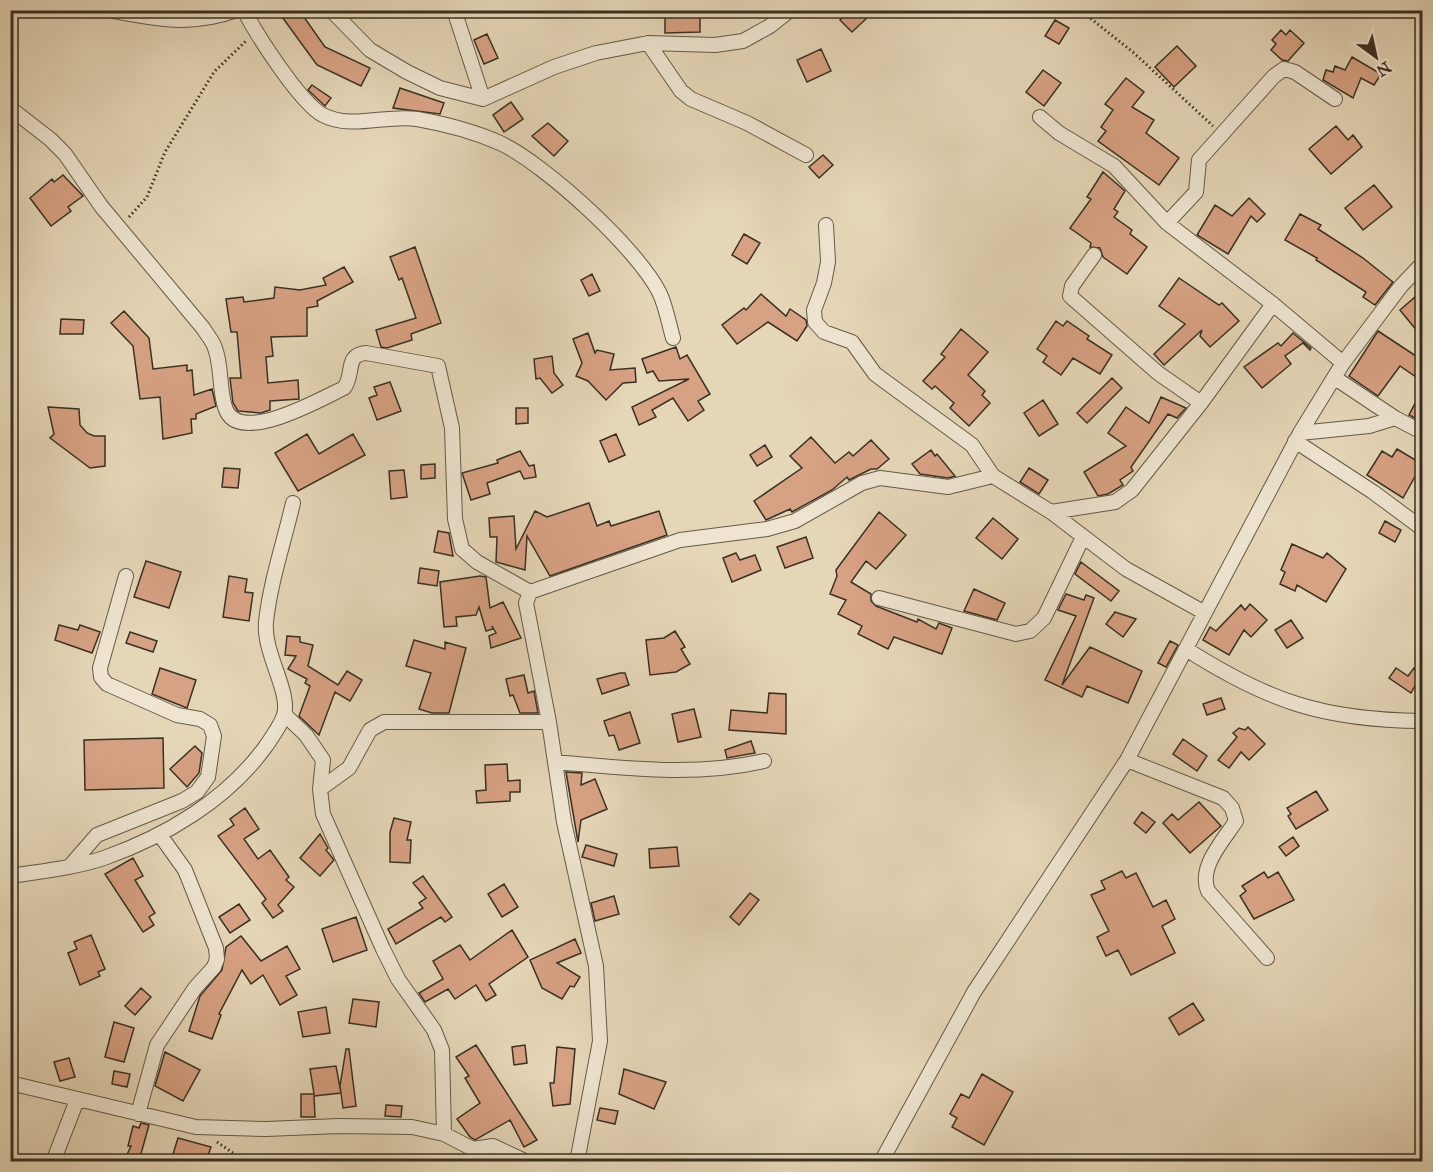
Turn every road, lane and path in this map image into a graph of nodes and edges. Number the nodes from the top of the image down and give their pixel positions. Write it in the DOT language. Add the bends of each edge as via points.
graph roads {
  1 [pos="108,10"];
  2 [pos="237,10"];
  3 [pos="244,10"];
  4 [pos="331,10"];
  5 [pos="454,10"];
  6 [pos="789,10"];
  7 [pos="1080,10"];
  8 [pos="1417,10"];
  9 [pos="1422,15"];
  10 [pos="255,32"];
  11 [pos="648,43"];
  12 [pos="483,99"];
  13 [pos="1335,99"];
  14 [pos="10,108"];
  15 [pos="1040,117"];
  16 [pos="1221,133"];
  17 [pos="806,154"];
  18 [pos="1167,223"];
  19 [pos="826,225"];
  20 [pos="118,226"];
  21 [pos="1094,255"];
  22 [pos="1422,264"];
  23 [pos="1273,304"];
  24 [pos="673,338"];
  25 [pos="1343,363"];
  26 [pos="1335,378"];
  27 [pos="1201,403"];
  28 [pos="1395,418"];
  29 [pos="1422,432"];
  30 [pos="1298,437"];
  31 [pos="993,476"];
  32 [pos="292,503"];
  33 [pos="1051,512"];
  34 [pos="1419,526"];
  35 [pos="1083,537"];
  36 [pos="126,576"];
  37 [pos="530,592"];
  38 [pos="879,598"];
  39 [pos="1205,614"];
  40 [pos="1186,649"];
  41 [pos="284,714"];
  42 [pos="1422,721"];
  43 [pos="549,722"];
  44 [pos="1127,760"];
  45 [pos="764,761"];
  46 [pos="555,762"];
  47 [pos="320,789"];
  48 [pos="160,835"];
  49 [pos="69,867"];
  50 [pos="10,876"];
  51 [pos="1267,958"];
  52 [pos="10,1083"];
  53 [pos="76,1100"];
  54 [pos="138,1114"];
  55 [pos="196,1127"];
  56 [pos="444,1134"];
  57 [pos="53,1161"];
  58 [pos="246,1161"];
  59 [pos="527,1161"];
  60 [pos="577,1161"];
  61 [pos="881,1161"];
  1 -- 2 [label="street" via="165,21 195,22"];
  3 -- 10 [label="street"];
  4 -- 12 [label="street" via="370,50 440,88"];
  5 -- 12 [label="street"];
  6 -- 11 [label="street" via="743,41 715,45"];
  7 -- 16 [label="path" via="1134,53"];
  8 -- 9 [label="path"];
  10 -- 20 [label="path" via="214,72 165,152 147,197"];
  10 -- 24 [label="street" via="321,115 338,121 413,119 459,127 502,144 542,171 638,260 660,295"];
  11 -- 12 [label="street" via="596,53"];
  11 -- 17 [label="street" via="681,91 691,99"];
  13 -- 16 [label="street" via="1284,69"];
  14 -- 20 [label="street" via="65,154"];
  15 -- 18 [label="street" via="1114,166"];
  16 -- 18 [label="street" via="1199,160 1197,192"];
  18 -- 23 [label="street"];
  19 -- 31 [label="street" via="828,262 814,310 815,322 824,332 852,342 875,374 972,445"];
  20 -- 37 [label="street" via="176,294 215,348 225,409 235,421 247,424 279,419 344,388 352,359 358,354 438,366 452,428 455,519 462,549"];
  21 -- 27 [label="street" via="1072,286 1070,296 1158,373"];
  22 -- 25 [label="street"];
  23 -- 25 [label="street"];
  23 -- 27 [label="street"];
  25 -- 26 [label="street"];
  26 -- 28 [label="street"];
  26 -- 30 [label="street"];
  27 -- 33 [label="street" via="1132,490 1115,502"];
  28 -- 29 [label="street"];
  28 -- 30 [label="street"];
  30 -- 34 [label="street"];
  30 -- 39 [label="street"];
  31 -- 33 [label="street"];
  31 -- 37 [label="street" via="948,487 880,478 862,483 795,520 767,529 680,540"];
  32 -- 41 [label="street" via="266,623 267,648 284,696"];
  33 -- 35 [label="street"];
  35 -- 38 [label="street" via="1044,618 1030,631 1016,634"];
  35 -- 39 [label="street" via="1126,568"];
  36 -- 49 [label="street" via="100,676 107,684 210,725 214,736 208,777 197,792 182,801 97,835"];
  37 -- 43 [label="street" via="526,603"];
  39 -- 40 [label="street"];
  40 -- 42 [label="street" via="1229,676 1287,702 1337,716"];
  40 -- 44 [label="street"];
  41 -- 47 [label="street" via="306,735 323,760"];
  41 -- 48 [label="street" via="251,766 212,801"];
  43 -- 46 [label="street"];
  43 -- 47 [label="street" via="384,722 370,730 349,768"];
  44 -- 51 [label="street" via="1223,798 1232,808 1236,821 1206,869 1204,880 1208,891"];
  44 -- 61 [label="street" via="974,992"];
  45 -- 46 [label="street" via="702,771"];
  46 -- 60 [label="street" via="596,966 600,1041"];
  47 -- 56 [label="street" via="323,814 383,949 434,1030 442,1050"];
  48 -- 49 [label="street" via="104,858"];
  48 -- 54 [label="street" via="185,870 217,959 157,1045"];
  49 -- 50 [label="street"];
  52 -- 53 [label="street"];
  53 -- 54 [label="street"];
  53 -- 57 [label="street"];
  54 -- 55 [label="street"];
  55 -- 56 [label="street" via="412,1127"];
  55 -- 58 [label="path"];
  56 -- 59 [label="street" via="473,1149 494,1146"];
}
